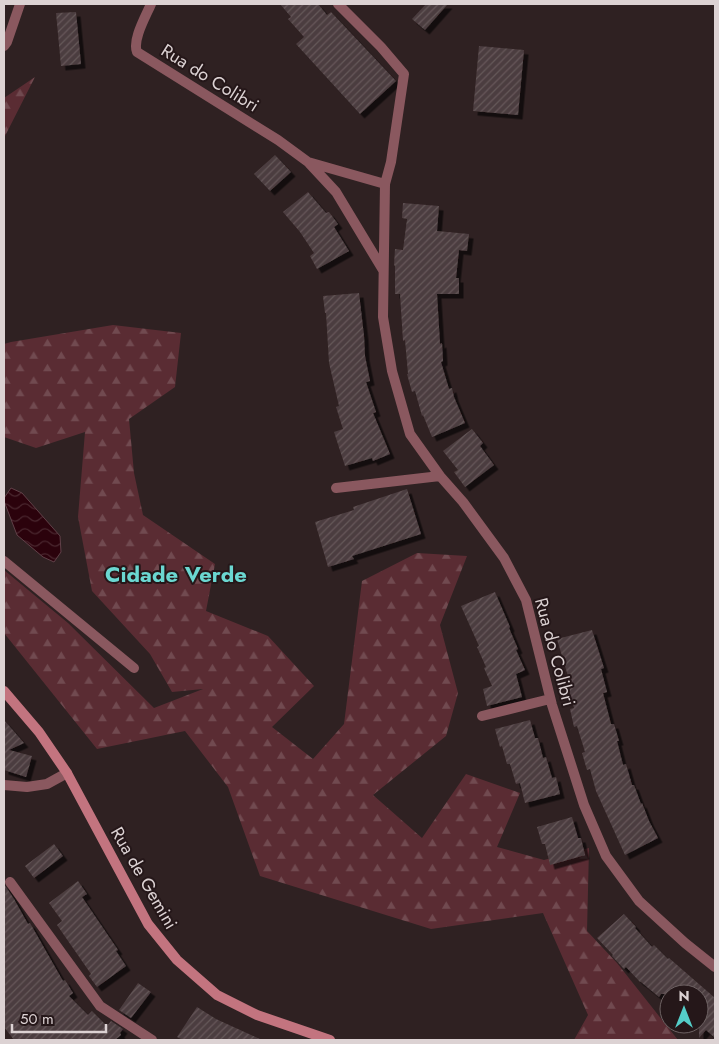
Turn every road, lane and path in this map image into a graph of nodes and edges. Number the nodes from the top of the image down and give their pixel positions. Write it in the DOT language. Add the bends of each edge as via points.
graph roads {
  1 [pos="20,4"];
  2 [pos="151,4"];
  3 [pos="338,4"];
  4 [pos="4,46"];
  5 [pos="308,162"];
  6 [pos="384,184"];
  7 [pos="384,271"];
  8 [pos="440,476"];
  9 [pos="336,488"];
  10 [pos="4,561"];
  11 [pos="134,668"];
  12 [pos="4,691"];
  13 [pos="550,699"];
  14 [pos="482,716"];
  15 [pos="67,773"];
  16 [pos="4,785"];
  17 [pos="10,882"];
  18 [pos="715,967"];
  19 [pos="152,1040"];
  20 [pos="330,1040"];
  1 -- 4 [label="street"];
  2 -- 5 [label="street, Rua do Colibri" via="136,41 137,52"];
  3 -- 6 [label="street" via="404,74 391,162"];
  5 -- 6 [label="street, Rua do Colibri"];
  5 -- 7 [label="street, Rua do Colibri" via="336,192"];
  6 -- 7 [label="street, Rua do Colibri"];
  7 -- 8 [label="street, Rua do Colibri" via="383,317 392,371 410,434"];
  8 -- 9 [label="street"];
  8 -- 13 [label="street, Rua do Colibri" via="504,558 526,600"];
  10 -- 11 [label="street"];
  12 -- 15 [label="street, Rua de Gemini" via="39,732"];
  13 -- 14 [label="street"];
  13 -- 18 [label="street, Rua do Colibri" via="584,804 606,856 640,901"];
  15 -- 16 [label="street" via="47,784 27,787"];
  15 -- 20 [label="street, Rua de Gemini" via="148,924 176,960 217,995 257,1015"];
  17 -- 19 [label="street" via="100,1006"];
}
